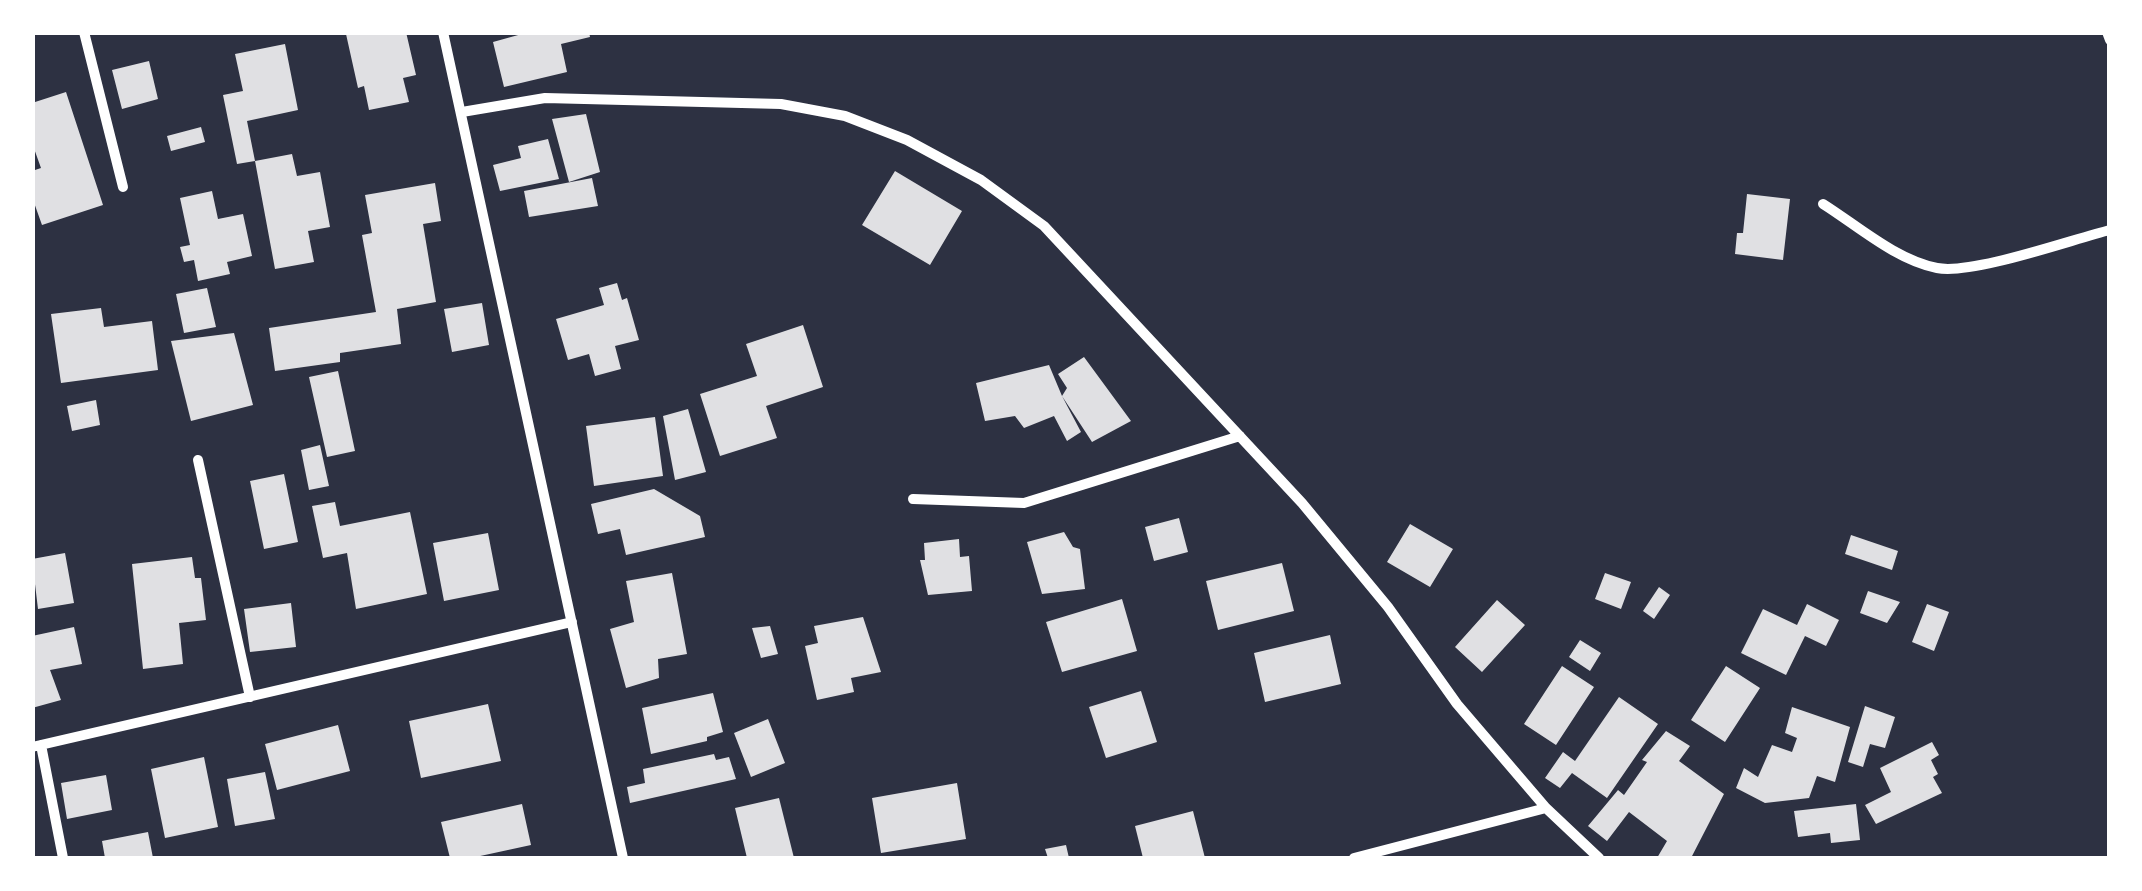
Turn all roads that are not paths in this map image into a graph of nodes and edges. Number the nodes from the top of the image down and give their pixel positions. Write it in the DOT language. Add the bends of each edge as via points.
graph roads {
  1 [pos="84,32"];
  2 [pos="443,32"];
  3 [pos="2107,32"];
  4 [pos="2110,40"];
  5 [pos="462,112"];
  6 [pos="124,187"];
  7 [pos="1823,204"];
  8 [pos="2110,230"];
  9 [pos="1240,436"];
  10 [pos="198,460"];
  11 [pos="913,499"];
  12 [pos="572,622"];
  13 [pos="250,697"];
  14 [pos="37,746"];
  15 [pos="1546,808"];
  16 [pos="63,858"];
  17 [pos="623,858"];
  18 [pos="1354,858"];
  19 [pos="1599,858"];
  1 -- 6 [label="street"];
  2 -- 5 [label="street"];
  3 -- 4 [label="street"];
  5 -- 9 [label="street" via="545,98 782,104 845,116 908,140 982,180 1044,226"];
  5 -- 12 [label="street"];
  7 -- 8 [label="street" via="1906,258 1938,268 1969,268"];
  9 -- 11 [label="street" via="1024,503"];
  9 -- 15 [label="street" via="1345,552 1457,704"];
  10 -- 13 [label="street"];
  12 -- 13 [label="street"];
  12 -- 17 [label="street"];
  13 -- 14 [label="street"];
  14 -- 16 [label="street"];
  15 -- 18 [label="street"];
  15 -- 19 [label="street"];
}
